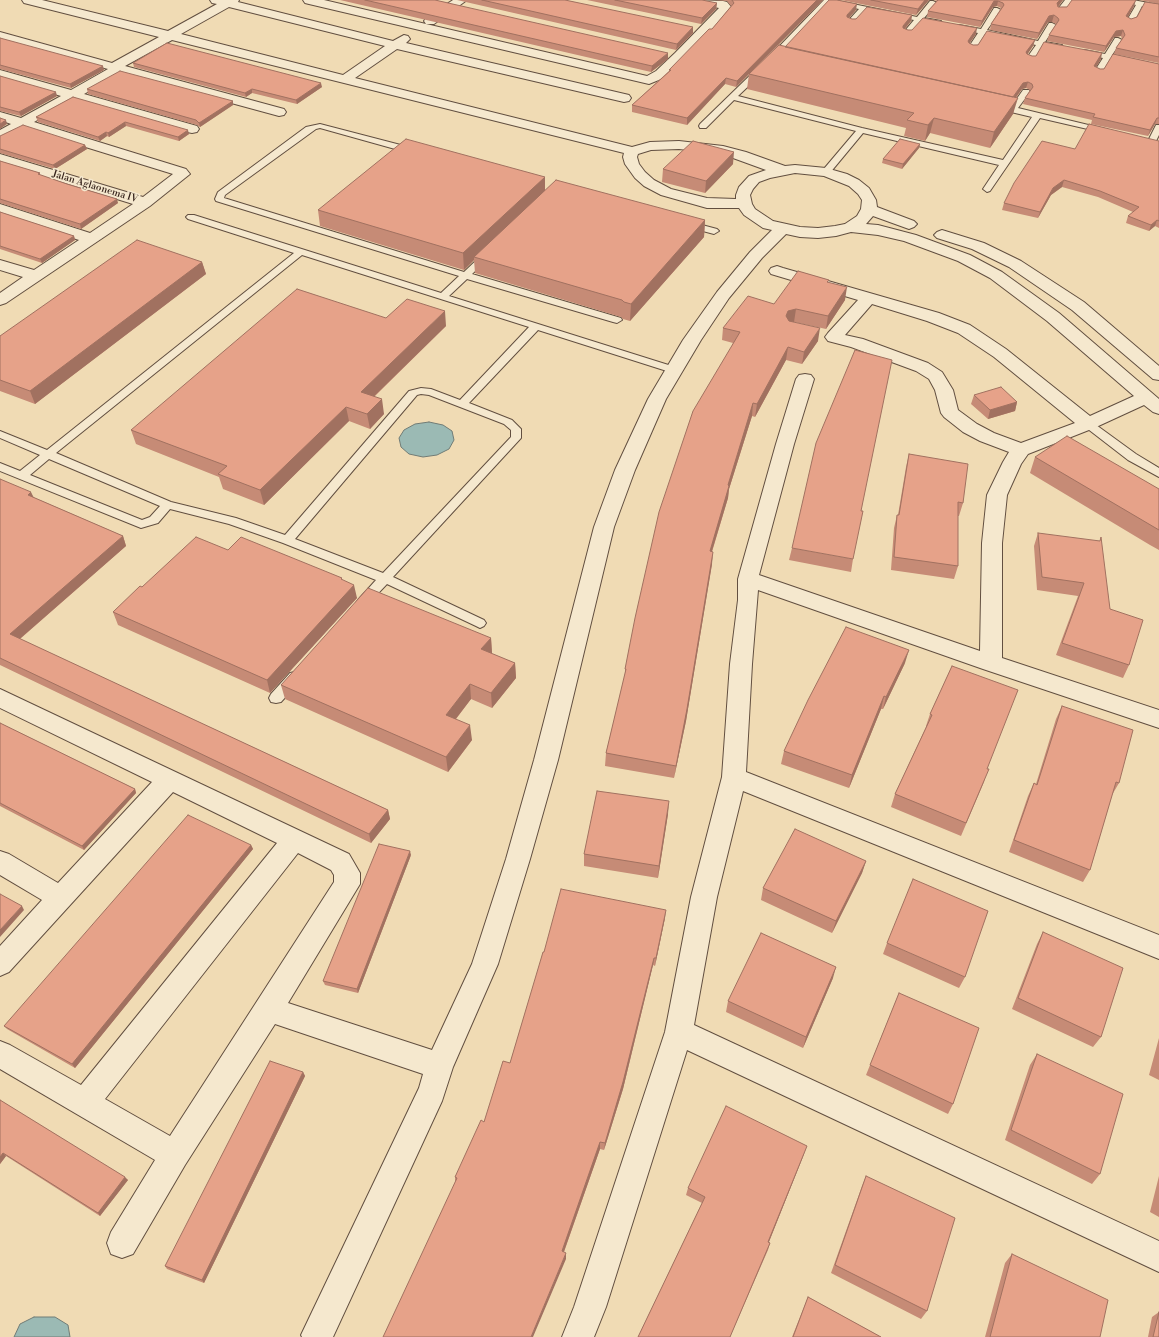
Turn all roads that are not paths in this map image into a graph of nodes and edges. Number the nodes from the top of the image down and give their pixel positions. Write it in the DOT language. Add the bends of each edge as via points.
graph roads {
  1 [pos="28,0"];
  2 [pos="309,0"];
  3 [pos="698,0"];
  4 [pos="828,0"];
  5 [pos="1069,0"];
  6 [pos="1121,0"];
  7 [pos="225,1"];
  8 [pos="440,2"];
  9 [pos="933,3"];
  10 [pos="461,4"];
  11 [pos="1140,4"];
  12 [pos="1159,7"];
  13 [pos="864,8"];
  14 [pos="997,10"];
  15 [pos="1061,10"];
  16 [pos="919,19"];
  17 [pos="851,22"];
  18 [pos="1130,22"];
  19 [pos="1052,25"];
  20 [pos="421,28"];
  21 [pos="690,28"];
  22 [pos="706,31"];
  23 [pos="983,32"];
  24 [pos="907,33"];
  25 [pos="0,36"];
  26 [pos="170,36"];
  27 [pos="1118,40"];
  28 [pos="1040,43"];
  29 [pos="396,45"];
  30 [pos="972,48"];
  31 [pos="665,53"];
  32 [pos="680,56"];
  33 [pos="1108,57"];
  34 [pos="1030,59"];
  35 [pos="1159,67"];
  36 [pos="117,68"];
  37 [pos="1098,72"];
  38 [pos="0,74"];
  39 [pos="345,79"];
  40 [pos="1026,92"];
  41 [pos="74,95"];
  42 [pos="733,97"];
  43 [pos="624,98"];
  44 [pos="990,105"];
  45 [pos="1013,110"];
  46 [pos="279,112"];
  47 [pos="0,116"];
  48 [pos="1037,116"];
  49 [pos="25,123"];
  50 [pos="703,126"];
  51 [pos="1159,127"];
  52 [pos="192,129"];
  53 [pos="861,130"];
  54 [pos="1114,132"];
  55 [pos="0,136"];
  56 [pos="1152,141"];
  57 [pos="632,151"];
  58 [pos="419,152"];
  59 [pos="0,158"];
  60 [pos="1004,163"];
  61 [pos="781,170"];
  62 [pos="826,172"];
  63 [pos="987,189"];
  64 [pos="145,202"];
  65 [pos="744,204"];
  66 [pos="0,209"];
  67 [pos="869,209"];
  68 [pos="191,218"];
  69 [pos="677,221"];
  70 [pos="850,226"];
  71 [pos="782,229"];
  72 [pos="714,231"];
  73 [pos="92,239"];
  74 [pos="494,248"];
  75 [pos="300,252"];
  76 [pos="0,264"];
  77 [pos="778,271"];
  78 [pos="465,275"];
  79 [pos="36,276"];
  80 [pos="443,296"];
  81 [pos="869,298"];
  82 [pos="0,300"];
  83 [pos="617,320"];
  84 [pos="536,326"];
  85 [pos="674,370"];
  86 [pos="1159,375"];
  87 [pos="805,379"];
  88 [pos="463,403"];
  89 [pos="1152,403"];
  90 [pos="1088,424"];
  91 [pos="0,434"];
  92 [pos="1021,450"];
  93 [pos="48,454"];
  94 [pos="0,467"];
  95 [pos="1159,474"];
  96 [pos="22,475"];
  97 [pos="168,505"];
  98 [pos="287,540"];
  99 [pos="384,578"];
  100 [pos="748,579"];
  101 [pos="353,612"];
  102 [pos="480,623"];
  103 [pos="991,663"];
  104 [pos="302,669"];
  105 [pos="0,698"];
  106 [pos="276,698"];
  107 [pos="1159,718"];
  108 [pos="734,777"];
  109 [pos="169,780"];
  110 [pos="294,840"];
  111 [pos="0,862"];
  112 [pos="61,898"];
  113 [pos="1159,947"];
  114 [pos="0,964"];
  115 [pos="269,1009"];
  116 [pos="679,1032"];
  117 [pos="0,1054"];
  118 [pos="439,1066"];
  119 [pos="85,1102"];
  120 [pos="175,1155"];
  121 [pos="122,1243"];
  122 [pos="1159,1257"];
  123 [pos="317,1335"];
  124 [pos="578,1337"];
  1 -- 26 [label="street"];
  2 -- 20 [label="street"];
  3 -- 22 [label="street" via="724,5 726,8"];
  4 -- 13 [label="lane"];
  4 -- 42 [label="lane" via="779,56"];
  5 -- 15 [label="lane"];
  6 -- 11 [label="lane"];
  7 -- 26 [label="street"];
  7 -- 29 [label="street"];
  8 -- 10 [label="street"];
  9 -- 16 [label="lane"];
  10 -- 20 [label="street"];
  11 -- 12 [label="lane"];
  11 -- 18 [label="lane"];
  13 -- 16 [label="lane"];
  13 -- 17 [label="lane"];
  14 -- 23 [label="lane"];
  16 -- 23 [label="lane"];
  16 -- 24 [label="lane"];
  19 -- 28 [label="lane"];
  20 -- 29 [label="street"];
  20 -- 32 [label="street" via="647,80 661,74"];
  21 -- 22 [label="street"];
  22 -- 32 [label="street"];
  23 -- 28 [label="lane"];
  23 -- 30 [label="lane"];
  25 -- 36 [label="street"];
  26 -- 36 [label="street"];
  26 -- 39 [label="street"];
  27 -- 33 [label="lane"];
  28 -- 33 [label="lane"];
  28 -- 34 [label="lane"];
  29 -- 39 [label="street"];
  29 -- 43 [label="street"];
  31 -- 32 [label="street"];
  33 -- 35 [label="lane"];
  33 -- 37 [label="lane"];
  36 -- 41 [label="street"];
  36 -- 46 [label="street"];
  38 -- 41 [label="street"];
  39 -- 57 [label="street"];
  40 -- 45 [label="lane"];
  41 -- 49 [label="street"];
  41 -- 52 [label="street"];
  42 -- 50 [label="lane"];
  42 -- 53 [label="lane"];
  44 -- 45 [label="lane"];
  45 -- 48 [label="lane"];
  47 -- 49 [label="street"];
  48 -- 54 [label="lane"];
  48 -- 60 [label="lane"];
  49 -- 55 [label="street"];
  49 -- 64 [label="street" via="183,174"];
  51 -- 56 [label="lane"];
  53 -- 60 [label="lane"];
  53 -- 62 [label="lane"];
  57 -- 61 [label="street" via="650,146 679,145 723,150 742,154"];
  57 -- 65 [label="street" via="632,164 640,176 666,192 707,203"];
  58 -- 78 [label="lane" via="320,126 314,127 221,194 219,198"];
  59 -- 64 [label="street, Jalan Aglaonema IV"];
  60 -- 63 [label="lane"];
  61 -- 62 [label="street"];
  61 -- 65 [label="street" via="754,179 742,195"];
  62 -- 67 [label="street" via="842,176 864,191 869,200"];
  64 -- 73 [label="street"];
  65 -- 71 [label="street" via="757,219"];
  66 -- 73 [label="street"];
  67 -- 70 [label="street" via="863,219"];
  67 -- 86 [label="street" via="978,246 1015,264 1078,306"];
  68 -- 75 [label="lane"];
  69 -- 72 [label="lane"];
  70 -- 71 [label="street" via="818,233"];
  70 -- 89 [label="street" via="910,238 964,258 996,275 1053,317"];
  71 -- 85 [label="street" via="756,255 723,295"];
  73 -- 79 [label="street"];
  74 -- 78 [label="lane"];
  75 -- 80 [label="lane"];
  75 -- 93 [label="lane"];
  76 -- 79 [label="street"];
  77 -- 81 [label="street"];
  78 -- 80 [label="lane"];
  78 -- 83 [label="lane"];
  79 -- 82 [label="street"];
  80 -- 84 [label="lane"];
  81 -- 90 [label="street" via="964,329 1000,352"];
  81 -- 92 [label="street" via="828,336 857,343 922,367 936,376 944,390 950,413 987,437"];
  84 -- 85 [label="lane"];
  84 -- 88 [label="lane"];
  85 -- 118 [label="street" via="650,414 625,470 604,527 546,760 518,859 485,964"];
  87 -- 100 [label="street"];
  88 -- 98 [label="lane" via="431,392 413,393"];
  88 -- 99 [label="lane" via="508,422 516,430 516,438"];
  89 -- 90 [label="street"];
  90 -- 92 [label="street"];
  90 -- 95 [label="lane"];
  91 -- 93 [label="lane"];
  92 -- 103 [label="street" via="1012,462 997,495 992,543"];
  93 -- 96 [label="lane"];
  93 -- 97 [label="lane"];
  94 -- 96 [label="lane"];
  96 -- 97 [label="lane" via="141,524 154,520"];
  97 -- 98 [label="lane" via="232,521"];
  98 -- 99 [label="lane"];
  99 -- 101 [label="lane"];
  99 -- 102 [label="lane"];
  100 -- 103 [label="street"];
  100 -- 108 [label="street"];
  103 -- 107 [label="street"];
  104 -- 106 [label="lane"];
  105 -- 109 [label="street"];
  108 -- 113 [label="street"];
  108 -- 116 [label="street" via="704,897"];
  109 -- 110 [label="street"];
  109 -- 112 [label="street"];
  110 -- 115 [label="street" via="340,862 347,873 347,884"];
  110 -- 119 [label="street"];
  111 -- 112 [label="street"];
  112 -- 114 [label="street"];
  115 -- 118 [label="street"];
  115 -- 120 [label="street"];
  116 -- 122 [label="street"];
  116 -- 124 [label="street"];
  117 -- 119 [label="street"];
  118 -- 123 [label="street" via="432,1091"];
  119 -- 120 [label="street"];
  120 -- 121 [label="street"];
}
